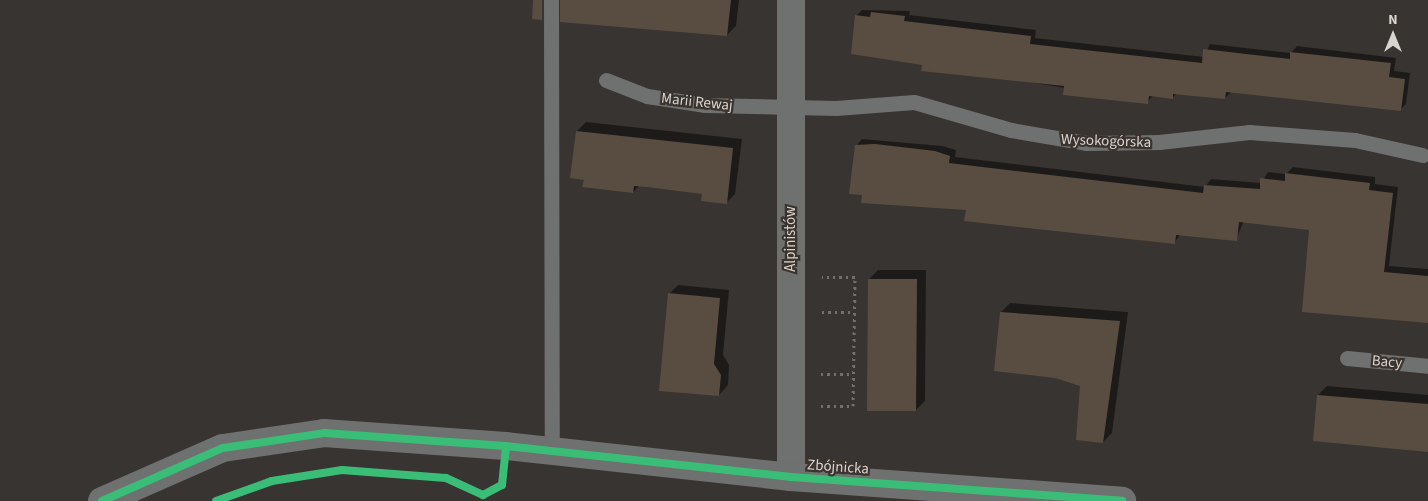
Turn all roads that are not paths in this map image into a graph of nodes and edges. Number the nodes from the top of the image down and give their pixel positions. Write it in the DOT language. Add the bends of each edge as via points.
graph roads {
  1 [pos="551,0"];
  2 [pos="791,0"];
  3 [pos="606,80"];
  4 [pos="792,107"];
  5 [pos="1422,155"];
  6 [pos="1347,358"];
  7 [pos="1428,366"];
  8 [pos="552,450"];
  9 [pos="791,477"];
  10 [pos="940,494"];
  11 [pos="102,501"];
  12 [pos="1122,501"];
  1 -- 8 [label="lane"];
  2 -- 4 [label="street, Alpinistów"];
  3 -- 4 [label="lane, Marii Rewaj" via="674,101"];
  4 -- 5 [label="lane, Wysokogórska" via="914,102 1021,132 1086,143 1158,142 1249,132 1355,140"];
  4 -- 9 [label="street, Alpinistów"];
  6 -- 7 [label="lane, Bacy"];
  8 -- 9 [label="street, Zbójnicka"];
  8 -- 11 [label="street, Zbójnicka" via="380,435 290,435 223,448"];
  9 -- 10 [label="street, Zbójnicka"];
  10 -- 12 [label="street, Zbójnicka"];
}
